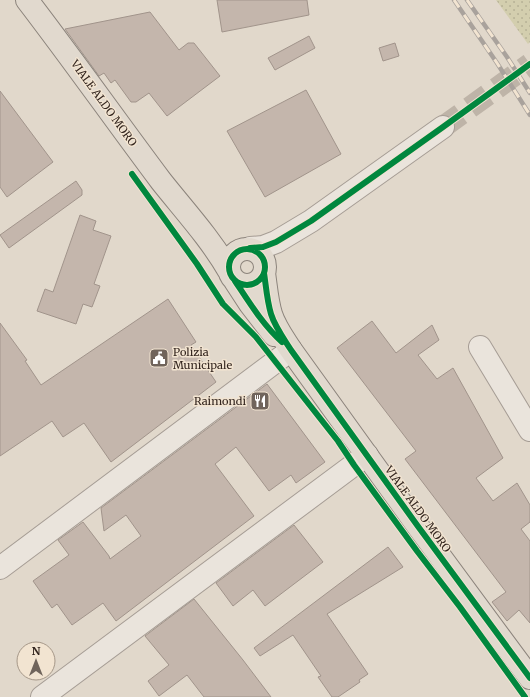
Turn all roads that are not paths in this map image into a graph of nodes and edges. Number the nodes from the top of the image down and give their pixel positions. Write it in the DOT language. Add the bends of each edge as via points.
graph roads {
  1 [pos="27,0"];
  2 [pos="443,128"];
  3 [pos="182,206"];
  4 [pos="311,221"];
  5 [pos="247,248"];
  6 [pos="265,270"];
  7 [pos="232,276"];
  8 [pos="480,347"];
  9 [pos="291,350"];
  10 [pos="530,430"];
  11 [pos="367,455"];
  12 [pos="0,568"];
  13 [pos="530,678"];
  14 [pos="42,697"];
  1 -- 3 [label="main road, VIALE ALDO MORO"];
  2 -- 4 [label="street"];
  3 -- 5 [label="main road, VIALE ALDO MORO" via="209,231 232,244"];
  3 -- 7 [label="main road, VIALE ALDO MORO" via="222,258"];
  4 -- 5 [label="street" via="276,242 263,247"];
  4 -- 6 [label="street" via="286,244"];
  5 -- 6 [label="main road" via="260,253"];
  5 -- 7 [label="main road" via="239,250 230,258"];
  6 -- 7 [label="main road" via="253,284 240,284"];
  6 -- 9 [label="main road, VIALE ALDO MORO" via="272,314"];
  7 -- 9 [label="main road, VIALE ALDO MORO" via="275,336"];
  8 -- 10 [label="street"];
  9 -- 11 [label="main road, VIALE ALDO MORO"];
  9 -- 12 [label="street"];
  11 -- 13 [label="main road, VIALE ALDO MORO"];
  11 -- 14 [label="street"];
}
